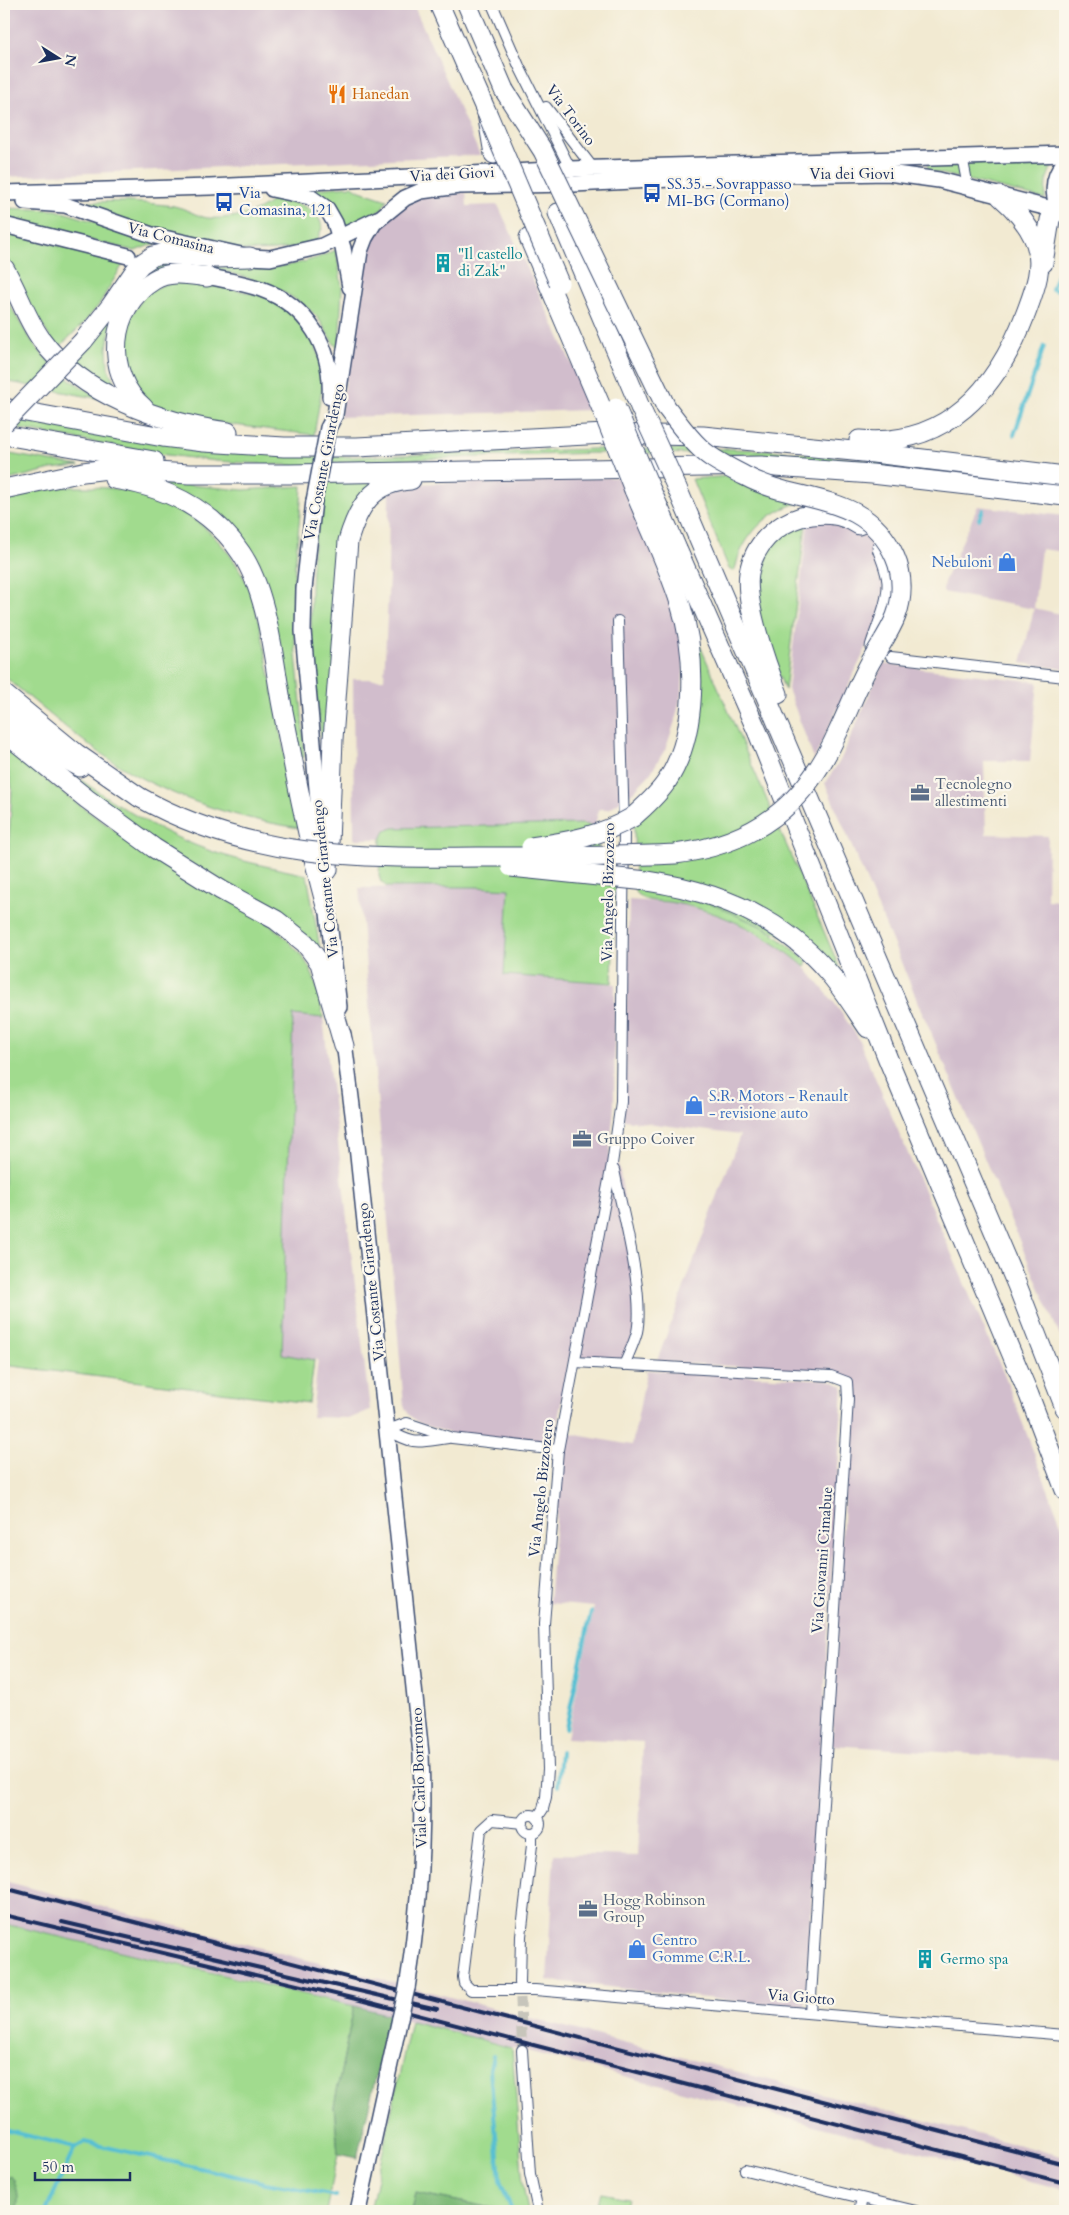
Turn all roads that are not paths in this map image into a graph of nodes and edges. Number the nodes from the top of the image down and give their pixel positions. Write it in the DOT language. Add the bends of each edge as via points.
graph roads {
  1 [pos="439,4"];
  2 [pos="467,4"];
  3 [pos="492,4"];
  4 [pos="526,80"];
  5 [pos="504,90"];
  6 [pos="487,113"];
  7 [pos="1065,154"];
  8 [pos="962,156"];
  9 [pos="1065,162"];
  10 [pos="593,168"];
  11 [pos="570,169"];
  12 [pos="730,176"];
  13 [pos="242,185"];
  14 [pos="968,187"];
  15 [pos="4,193"];
  16 [pos="1000,196"];
  17 [pos="4,203"];
  18 [pos="1061,211"];
  19 [pos="380,218"];
  20 [pos="4,225"];
  21 [pos="338,238"];
  22 [pos="128,256"];
  23 [pos="250,257"];
  24 [pos="167,267"];
  25 [pos="4,268"];
  26 [pos="207,276"];
  27 [pos="1039,280"];
  28 [pos="348,331"];
  29 [pos="4,408"];
  30 [pos="609,408"];
  31 [pos="151,414"];
  32 [pos="4,423"];
  33 [pos="328,428"];
  34 [pos="4,434"];
  35 [pos="761,441"];
  36 [pos="284,447"];
  37 [pos="471,470"];
  38 [pos="264,473"];
  39 [pos="1065,476"];
  40 [pos="62,477"];
  41 [pos="4,490"];
  42 [pos="642,490"];
  43 [pos="1065,496"];
  44 [pos="618,621"];
  45 [pos="891,657"];
  46 [pos="869,665"];
  47 [pos="1065,677"];
  48 [pos="4,694"];
  49 [pos="4,713"];
  50 [pos="4,732"];
  51 [pos="139,797"];
  52 [pos="443,858"];
  53 [pos="326,906"];
  54 [pos="344,1046"];
  55 [pos="888,1059"];
  56 [pos="960,1150"];
  57 [pos="612,1164"];
  58 [pos="575,1362"];
  59 [pos="624,1365"];
  60 [pos="1065,1408"];
  61 [pos="388,1430"];
  62 [pos="452,1438"];
  63 [pos="558,1450"];
  64 [pos="1065,1490"];
  65 [pos="537,1818"];
  66 [pos="522,1823"];
  67 [pos="532,1833"];
  68 [pos="520,1983"];
  69 [pos="810,2013"];
  70 [pos="1065,2035"];
  71 [pos="522,2050"];
  72 [pos="745,2170"];
  73 [pos="862,2199"];
  74 [pos="358,2211"];
  75 [pos="538,2211"];
  76 [pos="859,2211"];
  77 [pos="916,2211"];
  1 -- 6 [label="highway"];
  2 -- 5 [label="highway"];
  3 -- 4 [label="street, Via Torino"];
  4 -- 10 [label="street, Via Torino"];
  4 -- 11 [label="street, Via Torino"];
  5 -- 46 [label="highway, bridge" via="543,151 666,407 689,435 712,457 746,477 771,488 861,515 889,544 897,563 900,600 896,617"];
  5 -- 56 [label="highway, bridge"];
  6 -- 30 [label="highway, bridge"];
  6 -- 30 [label="highway" via="494,154 529,238"];
  7 -- 8 [label="street, Via dei Giovi"];
  8 -- 10 [label="street, Via dei Giovi"];
  8 -- 14 [label="street"];
  9 -- 18 [label="street" via="1053,188"];
  10 -- 11 [label="street, Via dei Giovi"];
  11 -- 12 [label="street" via="582,176 684,172"];
  11 -- 13 [label="street, Via dei Giovi"];
  12 -- 14 [label="street, Via dei Giovi" via="888,173 915,175"];
  12 -- 19 [label="street, Via dei Giovi" via="458,186 413,194"];
  13 -- 15 [label="street"];
  13 -- 21 [label="street" via="310,197 327,209 335,223"];
  14 -- 16 [label="street, Via dei Giovi"];
  16 -- 18 [label="street, Via dei Giovi"];
  16 -- 27 [label="highway" via="1029,228 1037,246"];
  17 -- 23 [label="street, Via Comasina" via="65,205 155,236"];
  18 -- 27 [label="highway" via="1052,214 1050,220"];
  19 -- 21 [label="street, Via Comasina"];
  19 -- 28 [label="street, Via Costante Girardengo" via="369,230 362,246"];
  20 -- 22 [label="street"];
  21 -- 23 [label="street, Via Comasina" via="297,253 270,258"];
  21 -- 28 [label="street, Via Costante Girardengo" via="349,281"];
  23 -- 32 [label="highway, bridge" via="168,254 153,256 141,264 83,341"];
  24 -- 26 [label="street"];
  25 -- 31 [label="highway" via="33,328 64,364 97,388"];
  26 -- 31 [label="highway" via="181,274 155,279 137,294 120,322 116,353 118,370 132,396"];
  26 -- 33 [label="street" via="272,294 294,307 308,321 321,342 329,365"];
  27 -- 35 [label="highway" via="1014,344 1000,368 985,389 944,422 920,433 888,441 808,438"];
  28 -- 33 [label="street, Via Costante Girardengo" via="335,415"];
  29 -- 36 [label="highway" via="204,442"];
  30 -- 42 [label="highway, bridge"];
  31 -- 36 [label="highway"];
  33 -- 53 [label="street, Via Costante Girardengo, bridge" via="314,501 304,589 303,631"];
  34 -- 38 [label="highway" via="130,457"];
  35 -- 36 [label="highway" via="605,434 357,447"];
  35 -- 39 [label="highway"];
  37 -- 38 [label="highway"];
  37 -- 43 [label="highway" via="761,466 872,474"];
  37 -- 53 [label="highway" via="433,479 388,484 374,492 354,520 348,541 342,603"];
  38 -- 40 [label="highway" via="188,474 108,469"];
  40 -- 41 [label="highway"];
  40 -- 53 [label="highway" via="114,479 179,497 222,529 254,573"];
  42 -- 52 [label="highway, bridge" via="680,604 691,659 692,684 686,733 674,770 648,804 616,827 553,844"];
  42 -- 55 [label="highway" via="758,733"];
  44 -- 57 [label="street, Via Angelo Bizzozero" via="624,828 621,1102"];
  45 -- 47 [label="street"];
  46 -- 52 [label="highway, bridge" via="820,768 775,816 746,834 704,850 675,854"];
  46 -- 56 [label="highway, bridge" via="892,583 882,548 869,533 837,515 822,513 776,528 765,538 749,573 752,612 770,675 939,1082"];
  48 -- 51 [label="highway" via="77,754"];
  49 -- 51 [label="highway" via="58,755"];
  50 -- 54 [label="highway" via="154,848 276,920 305,943 320,963"];
  51 -- 52 [label="highway, bridge" via="190,822 262,845 335,855"];
  52 -- 55 [label="highway, bridge" via="647,881 690,888 724,900 765,920 790,937 828,972"];
  53 -- 54 [label="street, Via Costante Girardengo"];
  54 -- 61 [label="street, Via Costante Girardengo"];
  55 -- 64 [label="highway" via="1029,1395"];
  56 -- 60 [label="highway"];
  57 -- 58 [label="street, Via Angelo Bizzozero"];
  57 -- 59 [label="street, Via Angelo Bizzozero" via="632,1264 638,1313 637,1332"];
  58 -- 59 [label="street, Via Giovanni Cimabue"];
  58 -- 63 [label="street, Via Angelo Bizzozero"];
  59 -- 69 [label="street, Via Giovanni Cimabue" via="831,1376 847,1382"];
  61 -- 62 [label="street" via="406,1441"];
  61 -- 62 [label="street" via="407,1423"];
  61 -- 74 [label="street, Viale Carlo Borromeo, bridge" via="421,1754 420,1885 406,1988"];
  62 -- 63 [label="street"];
  63 -- 65 [label="street, Via Angelo Bizzozero" via="544,1624 547,1778 543,1809"];
  65 -- 66 [label="street" via="530,1815"];
  65 -- 67 [label="street" via="540,1826"];
  66 -- 67 [label="street" via="525,1830"];
  66 -- 69 [label="street, Via Giotto" via="492,1820 481,1830 463,1977 467,1987 476,1991 535,1990"];
  67 -- 68 [label="street" via="519,1958"];
  69 -- 70 [label="street, Via Giotto"];
  71 -- 75 [label="street" via="530,2174"];
  72 -- 73 [label="street"];
  73 -- 76 [label="street"];
  73 -- 77 [label="street"];
}
